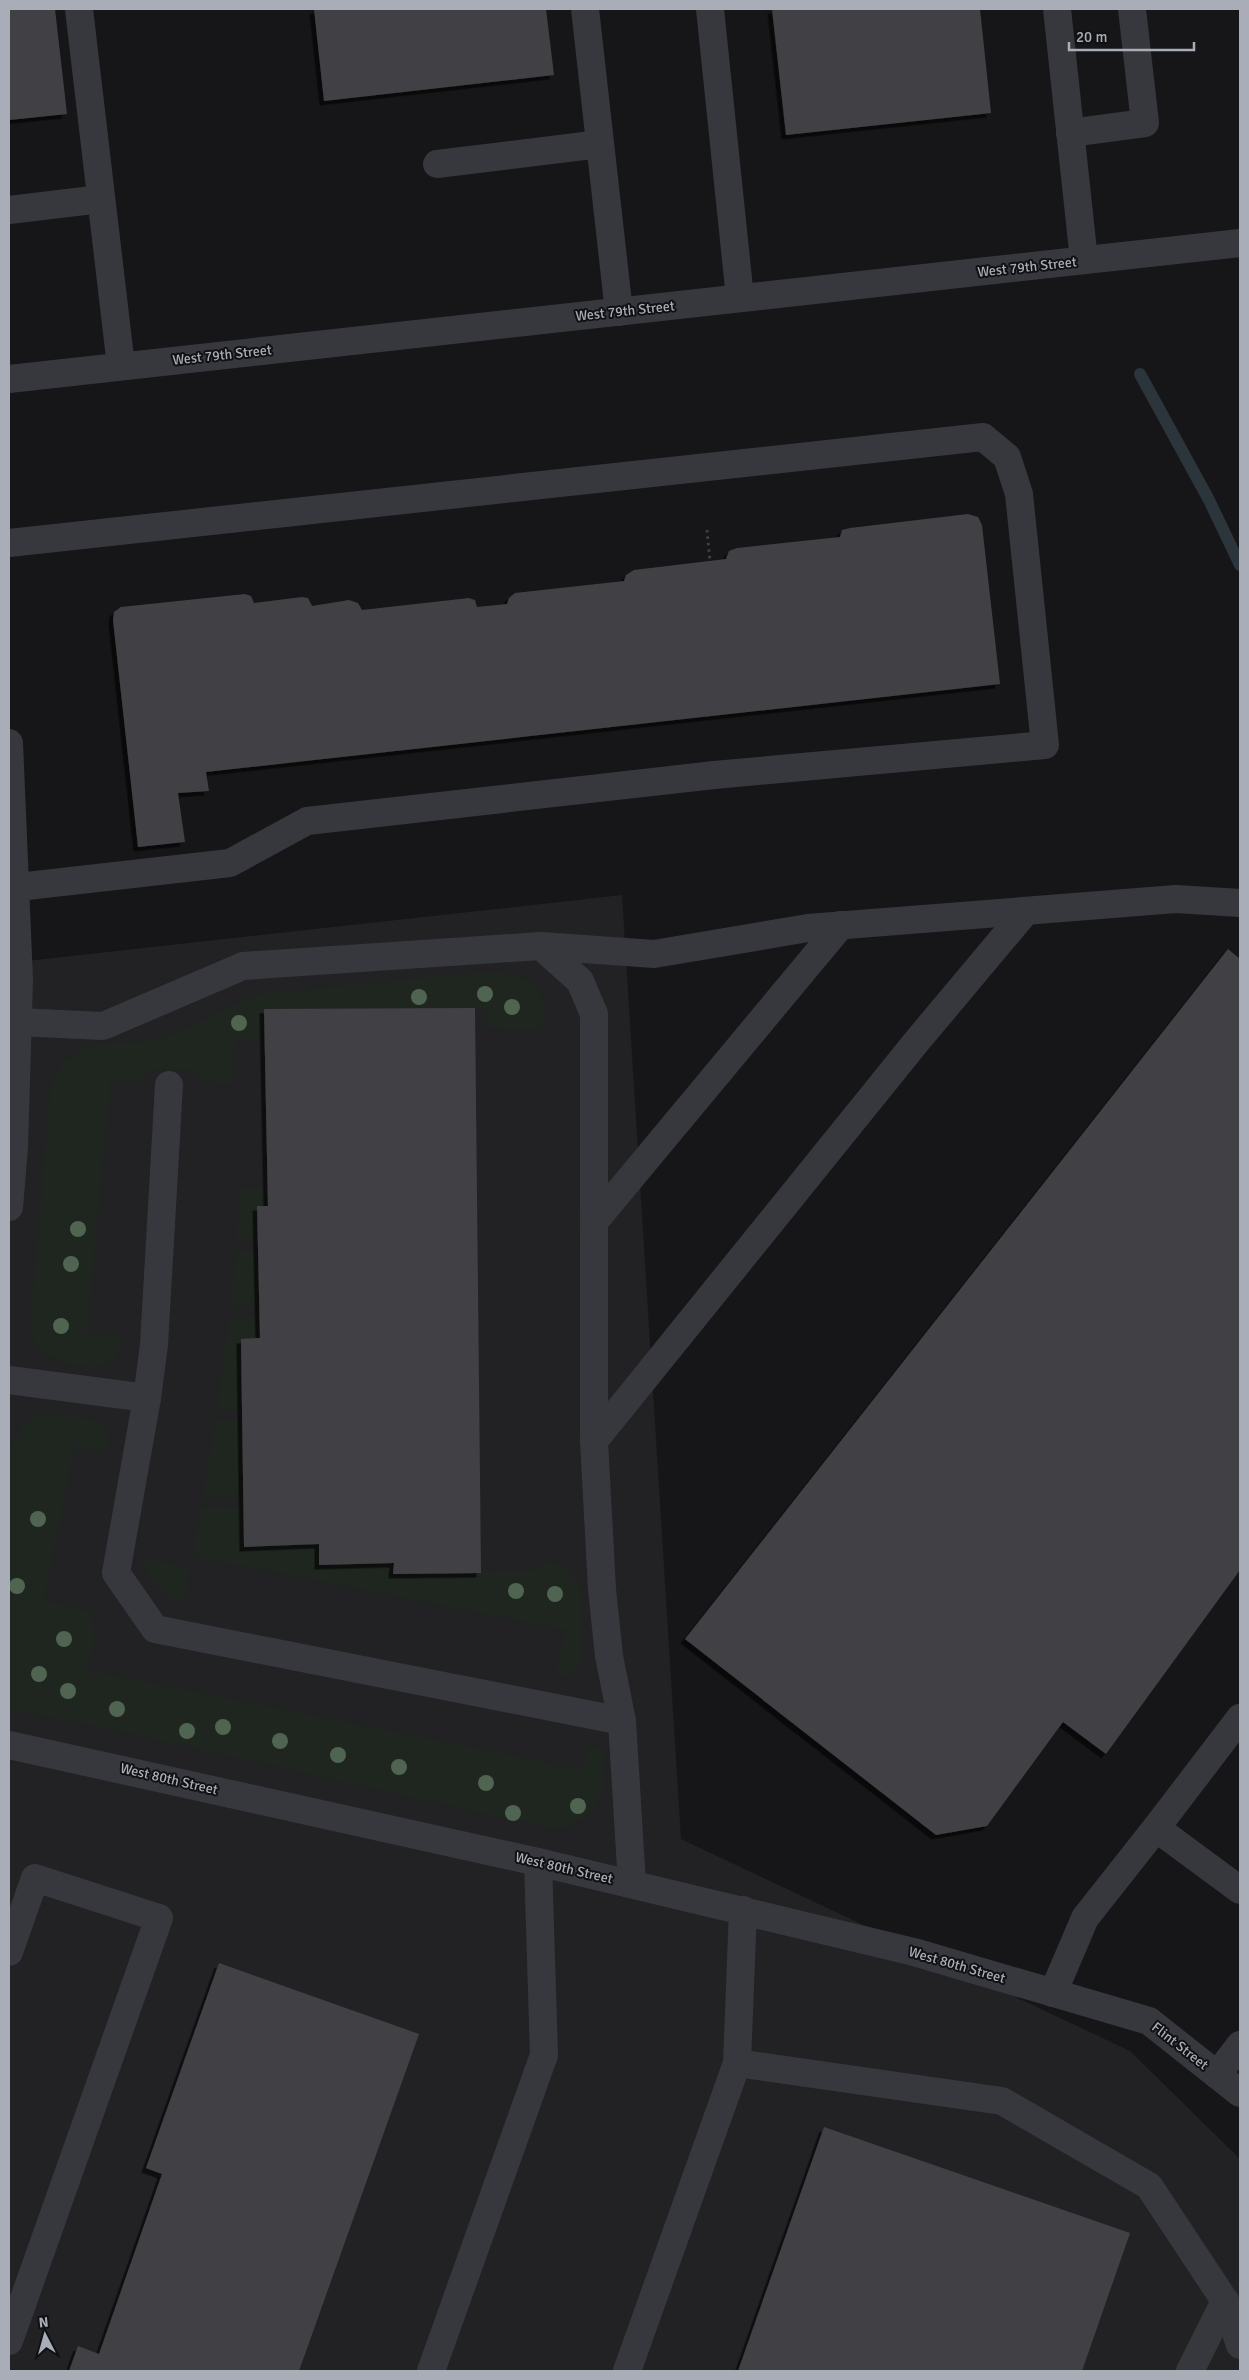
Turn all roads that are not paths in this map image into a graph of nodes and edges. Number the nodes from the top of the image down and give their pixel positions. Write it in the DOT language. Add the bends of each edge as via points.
graph roads {
  1 [pos="79,9"];
  2 [pos="585,9"];
  3 [pos="710,9"];
  4 [pos="1057,9"];
  5 [pos="1132,9"];
  6 [pos="1070,133"];
  7 [pos="600,144"];
  8 [pos="437,164"];
  9 [pos="101,199"];
  10 [pos="9,210"];
  11 [pos="1240,243"];
  12 [pos="1084,260"];
  13 [pos="740,298"];
  14 [pos="619,312"];
  15 [pos="121,366"];
  16 [pos="9,379"];
  17 [pos="9,543"];
  18 [pos="9,743"];
  19 [pos="12,888"];
  20 [pos="1240,903"];
  21 [pos="1026,911"];
  22 [pos="841,925"];
  23 [pos="541,946"];
  24 [pos="18,1022"];
  25 [pos="169,1085"];
  26 [pos="12,1126"];
  27 [pos="9,1207"];
  28 [pos="594,1222"];
  29 [pos="9,1380"];
  30 [pos="147,1398"];
  31 [pos="594,1441"];
  32 [pos="1240,1718"];
  33 [pos="622,1721"];
  34 [pos="9,1745"];
  35 [pos="1156,1828"];
  36 [pos="538,1862"];
  37 [pos="632,1884"];
  38 [pos="1240,1890"];
  39 [pos="743,1910"];
  40 [pos="9,1952"];
  41 [pos="1053,1993"];
  42 [pos="1114,2011"];
  43 [pos="1240,2045"];
  44 [pos="737,2063"];
  45 [pos="1217,2075"];
  46 [pos="1240,2093"];
  47 [pos="1225,2301"];
  48 [pos="9,2341"];
  49 [pos="1240,2345"];
  50 [pos="432,2371"];
  51 [pos="627,2371"];
  52 [pos="1190,2371"];
  1 -- 9 [label="street"];
  2 -- 7 [label="street"];
  3 -- 13 [label="street"];
  4 -- 6 [label="street"];
  5 -- 6 [label="street" via="1145,123"];
  6 -- 12 [label="street"];
  7 -- 8 [label="street"];
  7 -- 14 [label="street"];
  9 -- 10 [label="street"];
  9 -- 15 [label="street"];
  11 -- 12 [label="street, West 79th Street"];
  12 -- 13 [label="street, West 79th Street"];
  13 -- 14 [label="street, West 79th Street"];
  14 -- 15 [label="street, West 79th Street"];
  15 -- 16 [label="street, West 79th Street"];
  17 -- 19 [label="street" via="984,437 1007,457 1019,494 1045,745 714,775 306,821 230,862"];
  18 -- 19 [label="street"];
  19 -- 24 [label="street" via="19,980"];
  20 -- 21 [label="street" via="1176,899"];
  21 -- 22 [label="street"];
  21 -- 31 [label="street"];
  22 -- 23 [label="street" via="654,954"];
  22 -- 28 [label="street"];
  23 -- 24 [label="street" via="243,966 103,1026"];
  23 -- 28 [label="street" via="580,980 594,1014"];
  24 -- 26 [label="street"];
  25 -- 30 [label="street" via="154,1346"];
  26 -- 27 [label="street"];
  28 -- 31 [label="street"];
  29 -- 30 [label="street"];
  30 -- 33 [label="street" via="116,1573 155,1629"];
  31 -- 33 [label="street" via="602,1589 609,1656"];
  32 -- 35 [label="street"];
  33 -- 37 [label="street"];
  34 -- 36 [label="street, West 80th Street"];
  35 -- 38 [label="street"];
  35 -- 41 [label="street" via="1085,1918"];
  36 -- 37 [label="street, West 80th Street"];
  36 -- 50 [label="street" via="544,2055"];
  37 -- 39 [label="street, West 80th Street"];
  39 -- 41 [label="street, West 80th Street" via="914,1952"];
  39 -- 44 [label="street"];
  40 -- 48 [label="street" via="35,1878 160,1918"];
  41 -- 42 [label="street, West 80th Street"];
  42 -- 45 [label="street, Flint Street" via="1150,2021"];
  43 -- 45 [label="street"];
  44 -- 47 [label="street" via="1002,2101 1149,2186"];
  44 -- 51 [label="street"];
  45 -- 46 [label="street, Flint Street"];
  47 -- 49 [label="street"];
  47 -- 52 [label="street"];
}
